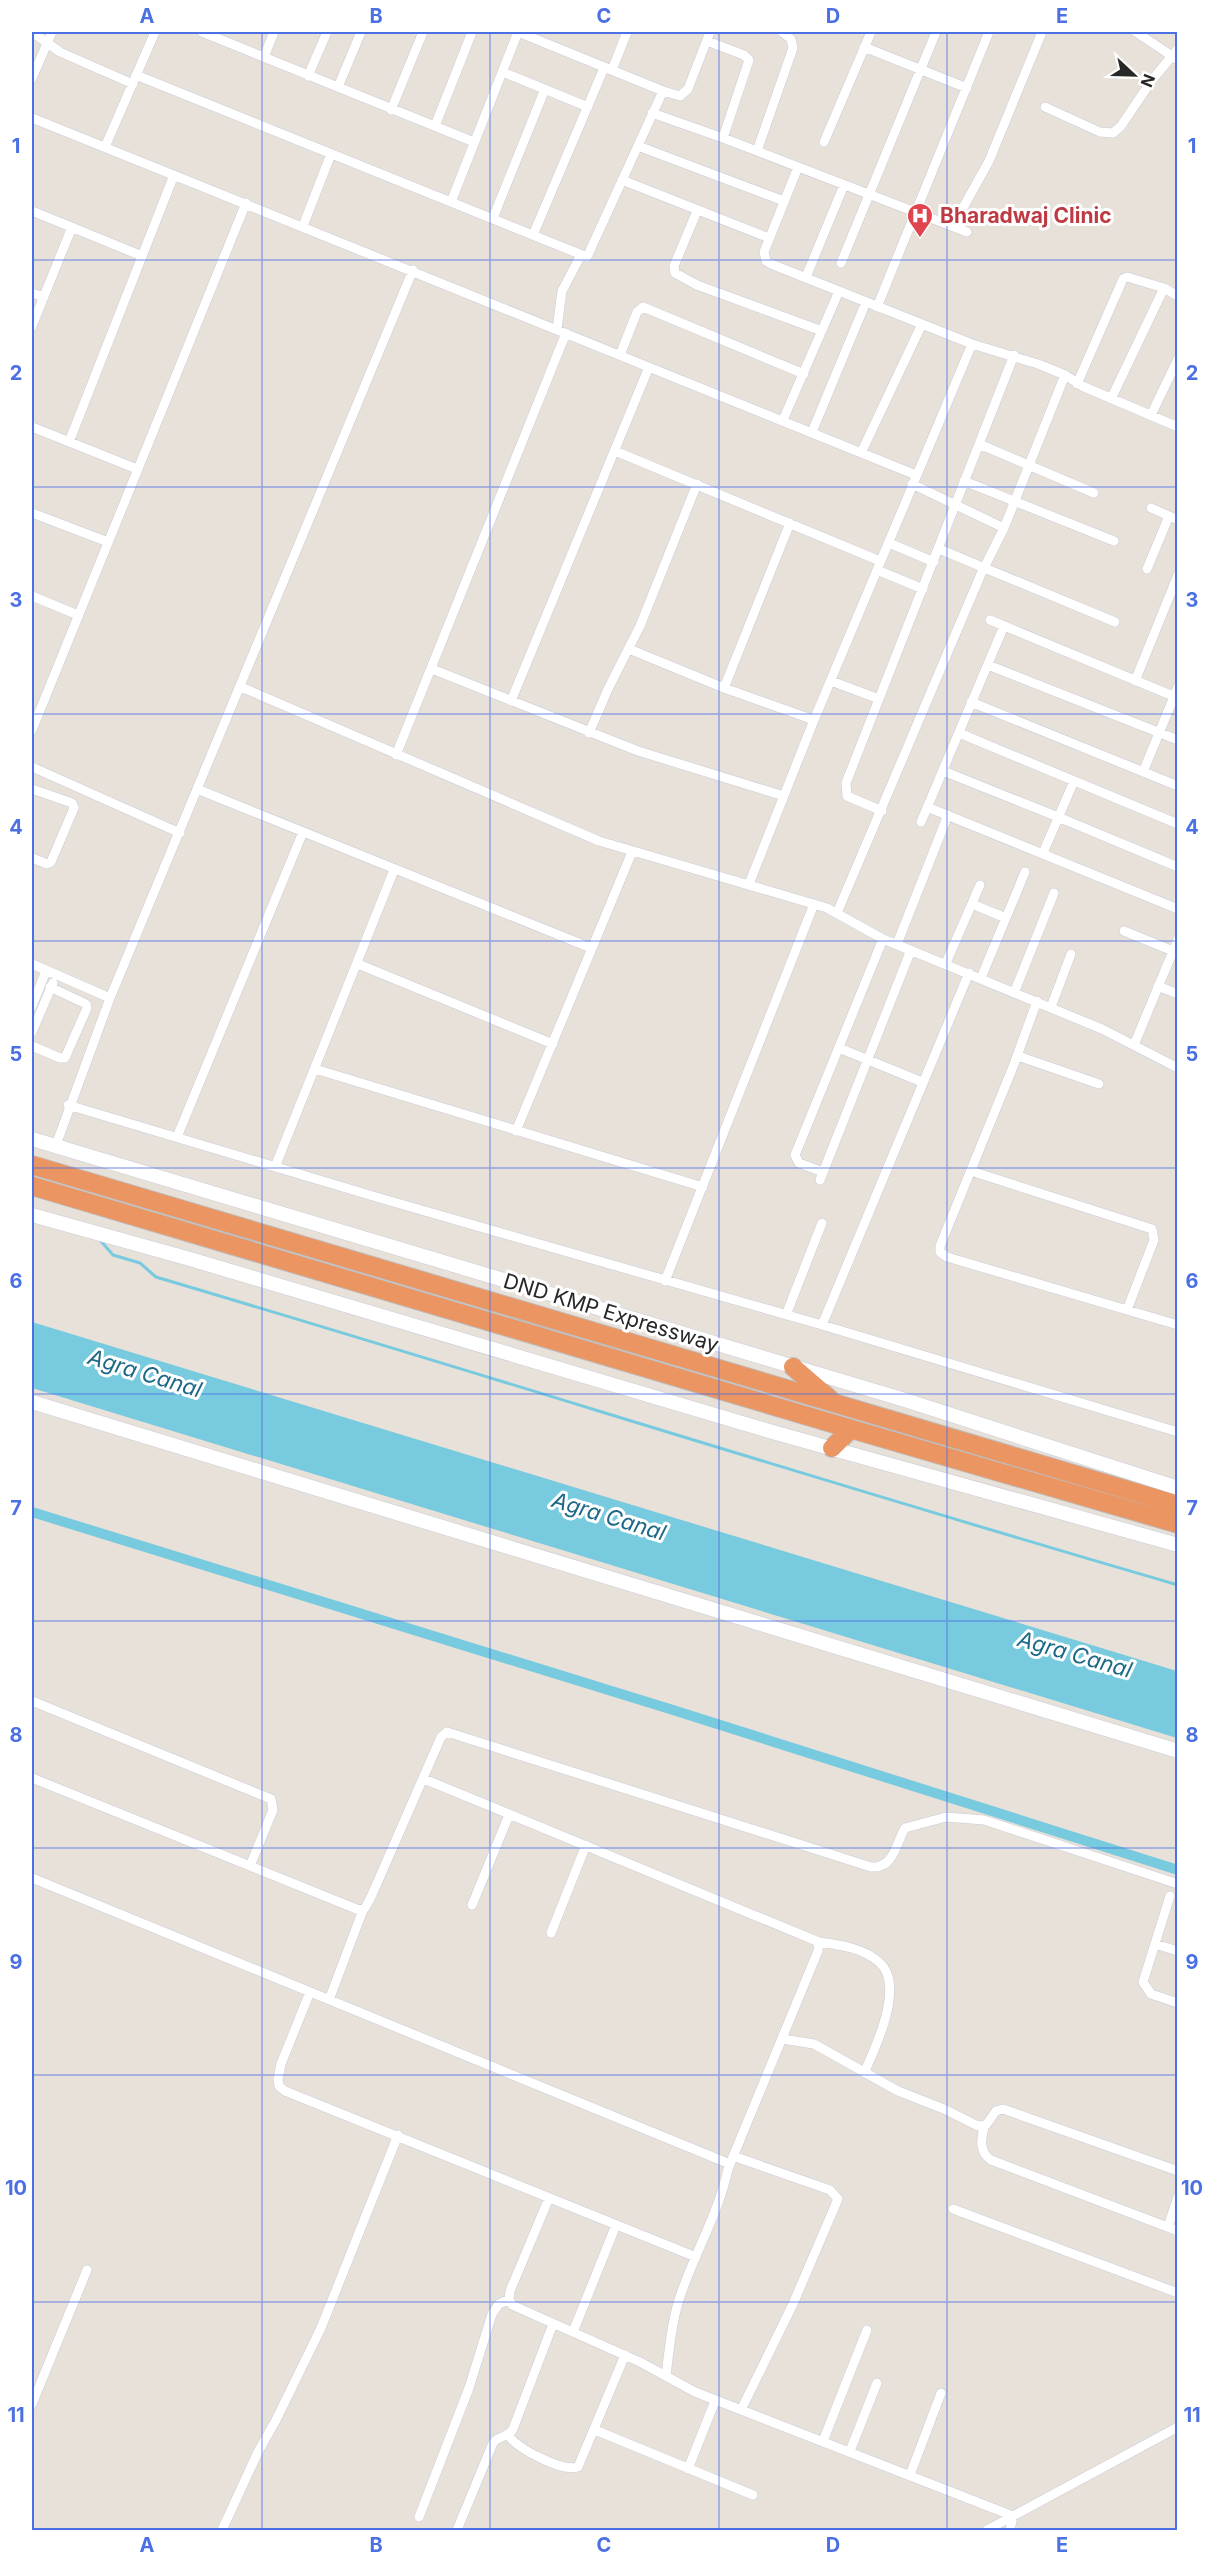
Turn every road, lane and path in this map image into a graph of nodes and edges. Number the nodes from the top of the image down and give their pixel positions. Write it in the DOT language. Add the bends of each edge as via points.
graph roads {
  1 [pos="32,32"];
  2 [pos="52,32"];
  3 [pos="155,32"];
  4 [pos="202,32"];
  5 [pos="274,32"];
  6 [pos="327,32"];
  7 [pos="361,32"];
  8 [pos="423,32"];
  9 [pos="472,32"];
  10 [pos="518,32"];
  11 [pos="627,32"];
  12 [pos="783,32"];
  13 [pos="871,32"];
  14 [pos="936,32"];
  15 [pos="989,32"];
  16 [pos="1042,32"];
  17 [pos="1140,33"];
  18 [pos="221,35"];
  19 [pos="708,36"];
  20 [pos="46,44"];
  21 [pos="864,47"];
  22 [pos="1176,54"];
  23 [pos="264,57"];
  24 [pos="608,69"];
  25 [pos="921,70"];
  26 [pos="503,72"];
  27 [pos="308,76"];
  28 [pos="32,78"];
  29 [pos="135,80"];
  30 [pos="338,87"];
  31 [pos="967,88"];
  32 [pos="545,89"];
  33 [pos="663,91"];
  34 [pos="588,107"];
  35 [pos="1045,107"];
  36 [pos="391,110"];
  37 [pos="652,113"];
  38 [pos="32,118"];
  39 [pos="435,126"];
  40 [pos="723,138"];
  41 [pos="474,142"];
  42 [pos="824,142"];
  43 [pos="638,146"];
  44 [pos="105,147"];
  45 [pos="757,151"];
  46 [pos="331,154"];
  47 [pos="798,167"];
  48 [pos="174,175"];
  49 [pos="622,180"];
  50 [pos="844,185"];
  51 [pos="870,196"];
  52 [pos="784,201"];
  53 [pos="451,202"];
  54 [pos="246,204"];
  55 [pos="964,206"];
  56 [pos="32,211"];
  57 [pos="697,211"];
  58 [pos="916,213"];
  59 [pos="493,218"];
  60 [pos="303,226"];
  61 [pos="72,227"];
  62 [pos="967,232"];
  63 [pos="533,235"];
  64 [pos="769,238"];
  65 [pos="581,255"];
  66 [pos="142,256"];
  67 [pos="842,263"];
  68 [pos="413,270"];
  69 [pos="806,277"];
  70 [pos="1164,288"];
  71 [pos="839,291"];
  72 [pos="32,293"];
  73 [pos="1178,296"];
  74 [pos="44,297"];
  75 [pos="866,302"];
  76 [pos="878,307"];
  77 [pos="922,324"];
  78 [pos="32,326"];
  79 [pos="562,331"];
  80 [pos="822,331"];
  81 [pos="972,344"];
  82 [pos="620,355"];
  83 [pos="1014,355"];
  84 [pos="1178,359"];
  85 [pos="649,367"];
  86 [pos="804,374"];
  87 [pos="1065,375"];
  88 [pos="1077,384"];
  89 [pos="1111,399"];
  90 [pos="1151,415"];
  91 [pos="783,420"];
  92 [pos="1178,426"];
  93 [pos="32,427"];
  94 [pos="812,432"];
  95 [pos="69,442"];
  96 [pos="979,444"];
  97 [pos="615,451"];
  98 [pos="861,453"];
  99 [pos="1028,466"];
  100 [pos="137,469"];
  101 [pos="914,480"];
  102 [pos="964,482"];
  103 [pos="697,484"];
  104 [pos="1094,493"];
  105 [pos="1016,500"];
  106 [pos="955,506"];
  107 [pos="1151,508"];
  108 [pos="32,513"];
  109 [pos="1173,518"];
  110 [pos="790,523"];
  111 [pos="1004,528"];
  112 [pos="1113,541"];
  113 [pos="108,542"];
  114 [pos="889,543"];
  115 [pos="939,549"];
  116 [pos="934,562"];
  117 [pos="879,565"];
  118 [pos="986,568"];
  119 [pos="1147,569"];
  120 [pos="1178,574"];
  121 [pos="923,589"];
  122 [pos="32,596"];
  123 [pos="78,615"];
  124 [pos="990,620"];
  125 [pos="1115,622"];
  126 [pos="1004,626"];
  127 [pos="628,648"];
  128 [pos="988,665"];
  129 [pos="432,669"];
  130 [pos="831,681"];
  131 [pos="1135,681"];
  132 [pos="241,687"];
  133 [pos="724,688"];
  134 [pos="1176,694"];
  135 [pos="879,699"];
  136 [pos="511,701"];
  137 [pos="971,702"];
  138 [pos="814,720"];
  139 [pos="32,730"];
  140 [pos="1159,732"];
  141 [pos="589,733"];
  142 [pos="959,733"];
  143 [pos="1178,740"];
  144 [pos="396,755"];
  145 [pos="35,769"];
  146 [pos="943,771"];
  147 [pos="1143,772"];
  148 [pos="1074,781"];
  149 [pos="1178,786"];
  150 [pos="32,788"];
  151 [pos="197,789"];
  152 [pos="784,796"];
  153 [pos="927,807"];
  154 [pos="882,811"];
  155 [pos="948,815"];
  156 [pos="1058,816"];
  157 [pos="921,822"];
  158 [pos="1178,824"];
  159 [pos="303,832"];
  160 [pos="180,833"];
  161 [pos="632,852"];
  162 [pos="1043,853"];
  163 [pos="32,858"];
  164 [pos="1178,867"];
  165 [pos="394,870"];
  166 [pos="1025,872"];
  167 [pos="749,884"];
  168 [pos="980,885"];
  169 [pos="1054,893"];
  170 [pos="814,904"];
  171 [pos="972,904"];
  172 [pos="1178,909"];
  173 [pos="837,913"];
  174 [pos="1006,918"];
  175 [pos="1124,930"];
  176 [pos="883,939"];
  177 [pos="1178,939"];
  178 [pos="897,944"];
  179 [pos="591,948"];
  180 [pos="911,950"];
  181 [pos="1173,951"];
  182 [pos="1071,954"];
  183 [pos="945,963"];
  184 [pos="32,964"];
  185 [pos="358,964"];
  186 [pos="46,970"];
  187 [pos="969,973"];
  188 [pos="56,975"];
  189 [pos="981,978"];
  190 [pos="41,984"];
  191 [pos="1158,986"];
  192 [pos="1014,993"];
  193 [pos="1178,994"];
  194 [pos="110,998"];
  195 [pos="1037,1001"];
  196 [pos="32,1006"];
  197 [pos="1051,1007"];
  198 [pos="32,1032"];
  199 [pos="553,1044"];
  200 [pos="1134,1045"];
  201 [pos="32,1046"];
  202 [pos="839,1048"];
  203 [pos="1018,1056"];
  204 [pos="867,1059"];
  205 [pos="1178,1068"];
  206 [pos="315,1069"];
  207 [pos="922,1082"];
  208 [pos="1099,1084"];
  209 [pos="68,1105"];
  210 [pos="516,1131"];
  211 [pos="177,1137"];
  212 [pos="32,1138"];
  213 [pos="56,1145"];
  214 [pos="32,1165"];
  215 [pos="275,1167"];
  216 [pos="971,1172"];
  217 [pos="32,1186"];
  218 [pos="703,1187"];
  219 [pos="32,1215"];
  220 [pos="822,1223"];
  221 [pos="665,1281"];
  222 [pos="1127,1310"];
  223 [pos="786,1315"];
  224 [pos="1178,1324"];
  225 [pos="822,1325"];
  226 [pos="793,1366"];
  227 [pos="32,1402"];
  228 [pos="834,1402"];
  229 [pos="1178,1420"];
  230 [pos="851,1429"];
  231 [pos="1175,1431"];
  232 [pos="832,1448"];
  233 [pos="1178,1488"];
  234 [pos="1178,1505"];
  235 [pos="1178,1524"];
  236 [pos="1178,1545"];
  237 [pos="32,1701"];
  238 [pos="1178,1750"];
  239 [pos="32,1778"];
  240 [pos="424,1779"];
  241 [pos="509,1815"];
  242 [pos="586,1845"];
  243 [pos="250,1866"];
  244 [pos="32,1878"];
  245 [pos="1178,1884"];
  246 [pos="1170,1896"];
  247 [pos="472,1905"];
  248 [pos="363,1910"];
  249 [pos="551,1933"];
  250 [pos="819,1942"];
  251 [pos="1155,1944"];
  252 [pos="1178,1951"];
  253 [pos="310,1992"];
  254 [pos="329,2000"];
  255 [pos="1178,2003"];
  256 [pos="782,2039"];
  257 [pos="864,2073"];
  258 [pos="984,2127"];
  259 [pos="398,2135"];
  260 [pos="731,2160"];
  261 [pos="1178,2171"];
  262 [pos="1178,2197"];
  263 [pos="549,2198"];
  264 [pos="953,2209"];
  265 [pos="616,2225"];
  266 [pos="1168,2227"];
  267 [pos="1178,2231"];
  268 [pos="696,2257"];
  269 [pos="87,2270"];
  270 [pos="1178,2293"];
  271 [pos="509,2299"];
  272 [pos="553,2324"];
  273 [pos="867,2330"];
  274 [pos="573,2332"];
  275 [pos="625,2355"];
  276 [pos="666,2376"];
  277 [pos="877,2383"];
  278 [pos="941,2392"];
  279 [pos="715,2401"];
  280 [pos="32,2404"];
  281 [pos="741,2410"];
  282 [pos="1178,2427"];
  283 [pos="595,2430"];
  284 [pos="508,2435"];
  285 [pos="823,2441"];
  286 [pos="850,2451"];
  287 [pos="688,2469"];
  288 [pos="910,2475"];
  289 [pos="753,2494"];
  290 [pos="1013,2516"];
  291 [pos="419,2517"];
  292 [pos="222,2530"];
  293 [pos="457,2530"];
  294 [pos="987,2530"];
  295 [pos="1010,2530"];
  1 -- 20 [label="street"];
  2 -- 20 [label="street"];
  3 -- 29 [label="street"];
  4 -- 18 [label="street"];
  5 -- 23 [label="street"];
  6 -- 27 [label="street"];
  7 -- 30 [label="street"];
  8 -- 36 [label="street"];
  9 -- 39 [label="street"];
  10 -- 24 [label="street"];
  10 -- 26 [label="street"];
  11 -- 24 [label="street"];
  12 -- 45 [label="street" via="791,39 793,48"];
  13 -- 21 [label="street"];
  14 -- 25 [label="street"];
  15 -- 31 [label="street"];
  16 -- 55 [label="street" via="989,160"];
  17 -- 22 [label="street"];
  18 -- 23 [label="street"];
  19 -- 33 [label="street" via="684,93"];
  19 -- 40 [label="street" via="749,60"];
  20 -- 28 [label="street"];
  20 -- 29 [label="street" via="84,64"];
  21 -- 25 [label="street"];
  21 -- 42 [label="street"];
  22 -- 35 [label="street" via="1113,133 1100,132"];
  23 -- 27 [label="street"];
  24 -- 33 [label="street"];
  24 -- 34 [label="street"];
  25 -- 31 [label="street"];
  25 -- 51 [label="street"];
  26 -- 32 [label="street"];
  26 -- 41 [label="street"];
  27 -- 30 [label="street"];
  29 -- 44 [label="street"];
  29 -- 46 [label="street"];
  30 -- 36 [label="street"];
  31 -- 58 [label="street"];
  32 -- 34 [label="street"];
  32 -- 59 [label="street"];
  33 -- 37 [label="street"];
  34 -- 63 [label="street"];
  36 -- 39 [label="street"];
  37 -- 40 [label="street"];
  37 -- 43 [label="street"];
  38 -- 44 [label="street"];
  39 -- 41 [label="street"];
  40 -- 45 [label="street"];
  41 -- 53 [label="street"];
  43 -- 49 [label="street"];
  43 -- 52 [label="street"];
  44 -- 48 [label="street"];
  45 -- 47 [label="street"];
  46 -- 53 [label="street"];
  46 -- 60 [label="street"];
  47 -- 50 [label="street"];
  47 -- 52 [label="street"];
  48 -- 54 [label="street"];
  48 -- 66 [label="street"];
  49 -- 57 [label="street"];
  49 -- 65 [label="street" via="587,257"];
  50 -- 51 [label="street"];
  50 -- 69 [label="street"];
  51 -- 58 [label="street"];
  51 -- 67 [label="street"];
  52 -- 64 [label="street"];
  53 -- 59 [label="street"];
  54 -- 60 [label="street"];
  54 -- 100 [label="street"];
  56 -- 61 [label="street"];
  57 -- 64 [label="street"];
  57 -- 80 [label="street" via="674,266 675,273"];
  58 -- 62 [label="street"];
  58 -- 76 [label="street"];
  59 -- 63 [label="street"];
  60 -- 68 [label="street"];
  61 -- 66 [label="street"];
  61 -- 74 [label="street"];
  63 -- 65 [label="street"];
  64 -- 69 [label="street" via="764,252 766,261"];
  65 -- 79 [label="street" via="562,291"];
  66 -- 95 [label="street"];
  68 -- 79 [label="street"];
  68 -- 132 [label="street"];
  69 -- 71 [label="street"];
  70 -- 73 [label="street"];
  70 -- 88 [label="street" via="1124,279"];
  70 -- 89 [label="street"];
  71 -- 75 [label="street"];
  71 -- 80 [label="street"];
  72 -- 74 [label="street"];
  74 -- 78 [label="street"];
  75 -- 76 [label="street"];
  75 -- 94 [label="street"];
  76 -- 77 [label="street"];
  77 -- 81 [label="street"];
  77 -- 98 [label="street"];
  79 -- 82 [label="street"];
  79 -- 129 [label="street"];
  80 -- 86 [label="street"];
  81 -- 83 [label="street"];
  81 -- 101 [label="street"];
  82 -- 85 [label="street"];
  82 -- 86 [label="street" via="637,312 643,307"];
  83 -- 87 [label="street"];
  83 -- 96 [label="street"];
  84 -- 90 [label="street"];
  85 -- 91 [label="street"];
  85 -- 97 [label="street"];
  86 -- 91 [label="street"];
  87 -- 88 [label="street"];
  87 -- 99 [label="street"];
  88 -- 89 [label="street"];
  89 -- 90 [label="street"];
  90 -- 92 [label="street"];
  91 -- 94 [label="street"];
  93 -- 95 [label="street"];
  94 -- 98 [label="street"];
  95 -- 100 [label="street"];
  96 -- 99 [label="street"];
  96 -- 102 [label="street"];
  97 -- 103 [label="street"];
  97 -- 136 [label="street"];
  98 -- 101 [label="street"];
  99 -- 104 [label="street"];
  99 -- 105 [label="street"];
  100 -- 113 [label="street"];
  101 -- 106 [label="street"];
  101 -- 114 [label="street"];
  102 -- 105 [label="street"];
  102 -- 106 [label="street"];
  103 -- 110 [label="street"];
  103 -- 127 [label="street"];
  105 -- 111 [label="street"];
  105 -- 112 [label="street"];
  106 -- 111 [label="street"];
  106 -- 115 [label="street"];
  107 -- 109 [label="street"];
  108 -- 113 [label="street"];
  109 -- 119 [label="street"];
  110 -- 117 [label="street"];
  110 -- 133 [label="street"];
  111 -- 118 [label="street"];
  113 -- 123 [label="street"];
  114 -- 116 [label="street"];
  114 -- 117 [label="street"];
  115 -- 116 [label="street"];
  115 -- 118 [label="street"];
  116 -- 121 [label="street"];
  117 -- 121 [label="street"];
  117 -- 130 [label="street"];
  118 -- 125 [label="street"];
  118 -- 154 [label="street"];
  120 -- 131 [label="street"];
  121 -- 135 [label="street"];
  122 -- 123 [label="street"];
  123 -- 139 [label="street"];
  124 -- 126 [label="street"];
  126 -- 128 [label="street"];
  126 -- 131 [label="street"];
  127 -- 133 [label="street"];
  127 -- 141 [label="street"];
  128 -- 137 [label="street"];
  128 -- 140 [label="street"];
  129 -- 136 [label="street"];
  129 -- 144 [label="street"];
  130 -- 135 [label="street"];
  130 -- 138 [label="street"];
  131 -- 134 [label="street"];
  132 -- 144 [label="street"];
  132 -- 151 [label="street"];
  133 -- 138 [label="street"];
  134 -- 140 [label="street"];
  135 -- 154 [label="street" via="845,788 847,796"];
  136 -- 141 [label="street"];
  137 -- 142 [label="street"];
  137 -- 147 [label="street"];
  138 -- 152 [label="street"];
  140 -- 143 [label="street"];
  140 -- 147 [label="street"];
  141 -- 152 [label="street"];
  142 -- 146 [label="street"];
  142 -- 148 [label="street"];
  144 -- 161 [label="street" via="574,832"];
  145 -- 150 [label="street"];
  145 -- 160 [label="street"];
  146 -- 153 [label="street"];
  146 -- 156 [label="street"];
  147 -- 149 [label="street"];
  148 -- 156 [label="street"];
  148 -- 158 [label="street"];
  150 -- 163 [label="street" via="72,803 74,808 51,862"];
  151 -- 159 [label="street"];
  151 -- 160 [label="street"];
  152 -- 167 [label="street"];
  153 -- 155 [label="street"];
  153 -- 157 [label="street"];
  154 -- 173 [label="street"];
  155 -- 162 [label="street"];
  155 -- 178 [label="street"];
  156 -- 162 [label="street"];
  156 -- 164 [label="street"];
  159 -- 165 [label="street"];
  159 -- 211 [label="street"];
  160 -- 194 [label="street"];
  161 -- 167 [label="street"];
  161 -- 179 [label="street"];
  162 -- 172 [label="street"];
  165 -- 179 [label="street"];
  165 -- 185 [label="street"];
  166 -- 174 [label="street"];
  167 -- 170 [label="street"];
  168 -- 171 [label="street"];
  169 -- 192 [label="street"];
  170 -- 173 [label="street"];
  170 -- 218 [label="street"];
  171 -- 174 [label="street"];
  171 -- 183 [label="street"];
  173 -- 176 [label="street"];
  174 -- 189 [label="street"];
  175 -- 181 [label="street"];
  176 -- 178 [label="street"];
  176 -- 202 [label="street"];
  177 -- 181 [label="street"];
  178 -- 180 [label="street"];
  179 -- 199 [label="street"];
  180 -- 183 [label="street"];
  180 -- 204 [label="street"];
  181 -- 191 [label="street"];
  182 -- 197 [label="street"];
  183 -- 187 [label="street"];
  184 -- 186 [label="street"];
  185 -- 199 [label="street"];
  185 -- 206 [label="street"];
  186 -- 188 [label="street"];
  186 -- 190 [label="street"];
  187 -- 189 [label="street"];
  187 -- 207 [label="street"];
  188 -- 190 [label="street"];
  188 -- 194 [label="street"];
  189 -- 192 [label="street"];
  190 -- 196 [label="street"];
  190 -- 198 [label="street"];
  190 -- 201 [label="street" via="86,1004 87,1008 65,1058"];
  191 -- 193 [label="street"];
  191 -- 200 [label="street"];
  192 -- 195 [label="street"];
  194 -- 209 [label="street"];
  195 -- 197 [label="street"];
  195 -- 203 [label="street"];
  197 -- 200 [label="street"];
  199 -- 210 [label="street"];
  200 -- 205 [label="street"];
  202 -- 204 [label="street"];
  202 -- 204 [label="street" via="795,1155 799,1163 821,1176"];
  203 -- 208 [label="street"];
  203 -- 216 [label="street"];
  204 -- 207 [label="street"];
  206 -- 210 [label="street"];
  206 -- 215 [label="street"];
  207 -- 225 [label="street"];
  209 -- 211 [label="street"];
  209 -- 213 [label="street"];
  210 -- 218 [label="street"];
  211 -- 215 [label="street"];
  212 -- 213 [label="street"];
  213 -- 226 [label="street"];
  214 -- 228 [label="highway, DND KMP Expressway"];
  215 -- 221 [label="street"];
  216 -- 222 [label="street" via="1152,1230 1154,1240"];
  216 -- 222 [label="street" via="940,1246 942,1255"];
  217 -- 230 [label="highway, DND KMP Expressway"];
  218 -- 221 [label="street"];
  219 -- 232 [label="street"];
  220 -- 223 [label="street"];
  221 -- 223 [label="street"];
  222 -- 224 [label="street"];
  223 -- 225 [label="street"];
  225 -- 231 [label="street"];
  226 -- 228 [label="highway"];
  226 -- 233 [label="street"];
  227 -- 238 [label="street"];
  228 -- 234 [label="highway, DND KMP Expressway"];
  229 -- 231 [label="street"];
  230 -- 232 [label="highway"];
  230 -- 235 [label="highway, DND KMP Expressway"];
  232 -- 236 [label="street"];
  237 -- 243 [label="street" via="271,1799 273,1810"];
  239 -- 243 [label="street"];
  240 -- 241 [label="street"];
  240 -- 245 [label="street" via="441,1737 450,1732 871,1867 882,1866 890,1859 905,1828 958,1816 1017,1830"];
  240 -- 248 [label="street"];
  241 -- 242 [label="street"];
  241 -- 247 [label="street"];
  242 -- 249 [label="street"];
  242 -- 250 [label="street"];
  243 -- 248 [label="street"];
  244 -- 253 [label="street"];
  246 -- 251 [label="street"];
  248 -- 254 [label="street"];
  250 -- 256 [label="street" via="819,1951"];
  250 -- 257 [label="street" via="851,1947 866,1954 880,1963 888,1977 886,2023"];
  251 -- 252 [label="street"];
  251 -- 255 [label="street" via="1144,1986 1150,1994"];
  253 -- 254 [label="street"];
  253 -- 259 [label="street" via="280,2064 279,2086 295,2096"];
  254 -- 260 [label="street"];
  256 -- 257 [label="street" via="814,2044"];
  256 -- 260 [label="street"];
  257 -- 258 [label="street"];
  258 -- 261 [label="street" via="996,2111 1003,2109"];
  258 -- 266 [label="street" via="983,2152 992,2160"];
  259 -- 263 [label="street"];
  259 -- 292 [label="street" via="321,2328"];
  260 -- 268 [label="street"];
  260 -- 281 [label="street" via="830,2190 838,2199"];
  262 -- 266 [label="street"];
  263 -- 265 [label="street"];
  263 -- 271 [label="street"];
  264 -- 270 [label="street"];
  265 -- 268 [label="street"];
  265 -- 274 [label="street"];
  266 -- 267 [label="street"];
  268 -- 276 [label="street" via="674,2317"];
  269 -- 280 [label="street"];
  271 -- 272 [label="street" via="516,2307"];
  271 -- 291 [label="street" via="492,2314 469,2388"];
  272 -- 274 [label="street"];
  272 -- 284 [label="street"];
  273 -- 285 [label="street"];
  274 -- 275 [label="street"];
  275 -- 276 [label="street"];
  275 -- 283 [label="street"];
  276 -- 279 [label="street"];
  277 -- 286 [label="street"];
  278 -- 288 [label="street"];
  279 -- 281 [label="street"];
  279 -- 287 [label="street"];
  281 -- 285 [label="street"];
  282 -- 290 [label="street"];
  283 -- 284 [label="street" via="581,2464 572,2469 526,2451"];
  283 -- 287 [label="street"];
  284 -- 293 [label="street" via="493,2443"];
  285 -- 286 [label="street"];
  286 -- 288 [label="street"];
  287 -- 289 [label="street"];
  288 -- 290 [label="street"];
  290 -- 294 [label="street"];
  290 -- 295 [label="street"];
}
